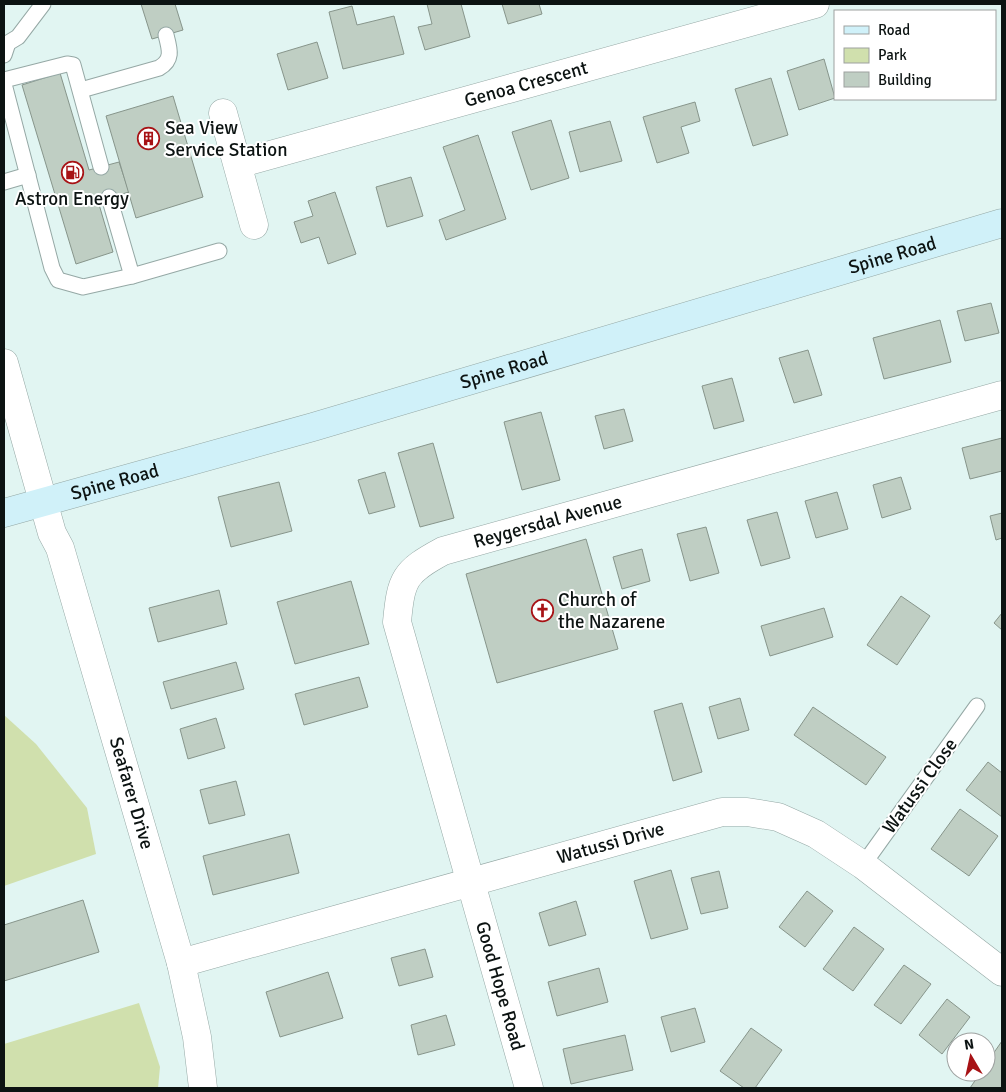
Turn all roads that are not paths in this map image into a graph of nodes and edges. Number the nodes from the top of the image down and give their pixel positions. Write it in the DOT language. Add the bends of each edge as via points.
graph roads {
  1 [pos="43,4"];
  2 [pos="815,4"];
  3 [pos="736,15"];
  4 [pos="166,35"];
  5 [pos="4,55"];
  6 [pos="4,82"];
  7 [pos="81,90"];
  8 [pos="223,113"];
  9 [pos="238,164"];
  10 [pos="101,167"];
  11 [pos="28,175"];
  12 [pos="4,182"];
  13 [pos="109,197"];
  14 [pos="1002,223"];
  15 [pos="254,225"];
  16 [pos="219,251"];
  17 [pos="132,276"];
  18 [pos="4,363"];
  19 [pos="1002,396"];
  20 [pos="42,501"];
  21 [pos="4,513"];
  22 [pos="977,706"];
  23 [pos="863,865"];
  24 [pos="471,883"];
  25 [pos="181,963"];
  26 [pos="1002,972"];
  27 [pos="203,1088"];
  28 [pos="529,1088"];
  1 -- 5 [label="lane" via="18,37 8,43"];
  2 -- 3 [label="street, Genoa Crescent"];
  3 -- 9 [label="street, Genoa Crescent"];
  4 -- 7 [label="lane" via="170,57 167,64"];
  6 -- 7 [label="lane" via="67,64 74,68"];
  6 -- 11 [label="lane"];
  7 -- 10 [label="lane"];
  8 -- 9 [label="street"];
  9 -- 15 [label="street"];
  11 -- 12 [label="lane"];
  11 -- 17 [label="lane" via="58,280 83,287"];
  13 -- 17 [label="lane"];
  14 -- 20 [label="main road, Spine Road" via="313,427"];
  16 -- 17 [label="lane"];
  18 -- 20 [label="street, Seafarer Drive"];
  19 -- 24 [label="street, Reygersdal Avenue" via="443,550 416,566 405,579 397,622"];
  20 -- 21 [label="main road, Spine Road"];
  20 -- 25 [label="street, Seafarer Drive" via="60,548"];
  22 -- 23 [label="lane, Watussi Close"];
  23 -- 24 [label="street, Watussi Drive" via="816,834 778,817 722,812"];
  23 -- 26 [label="street, Watussi Drive"];
  24 -- 25 [label="street, Watussi Drive"];
  24 -- 28 [label="street, Good Hope Road"];
  25 -- 27 [label="street, Seafarer Drive" via="197,1037"];
}
